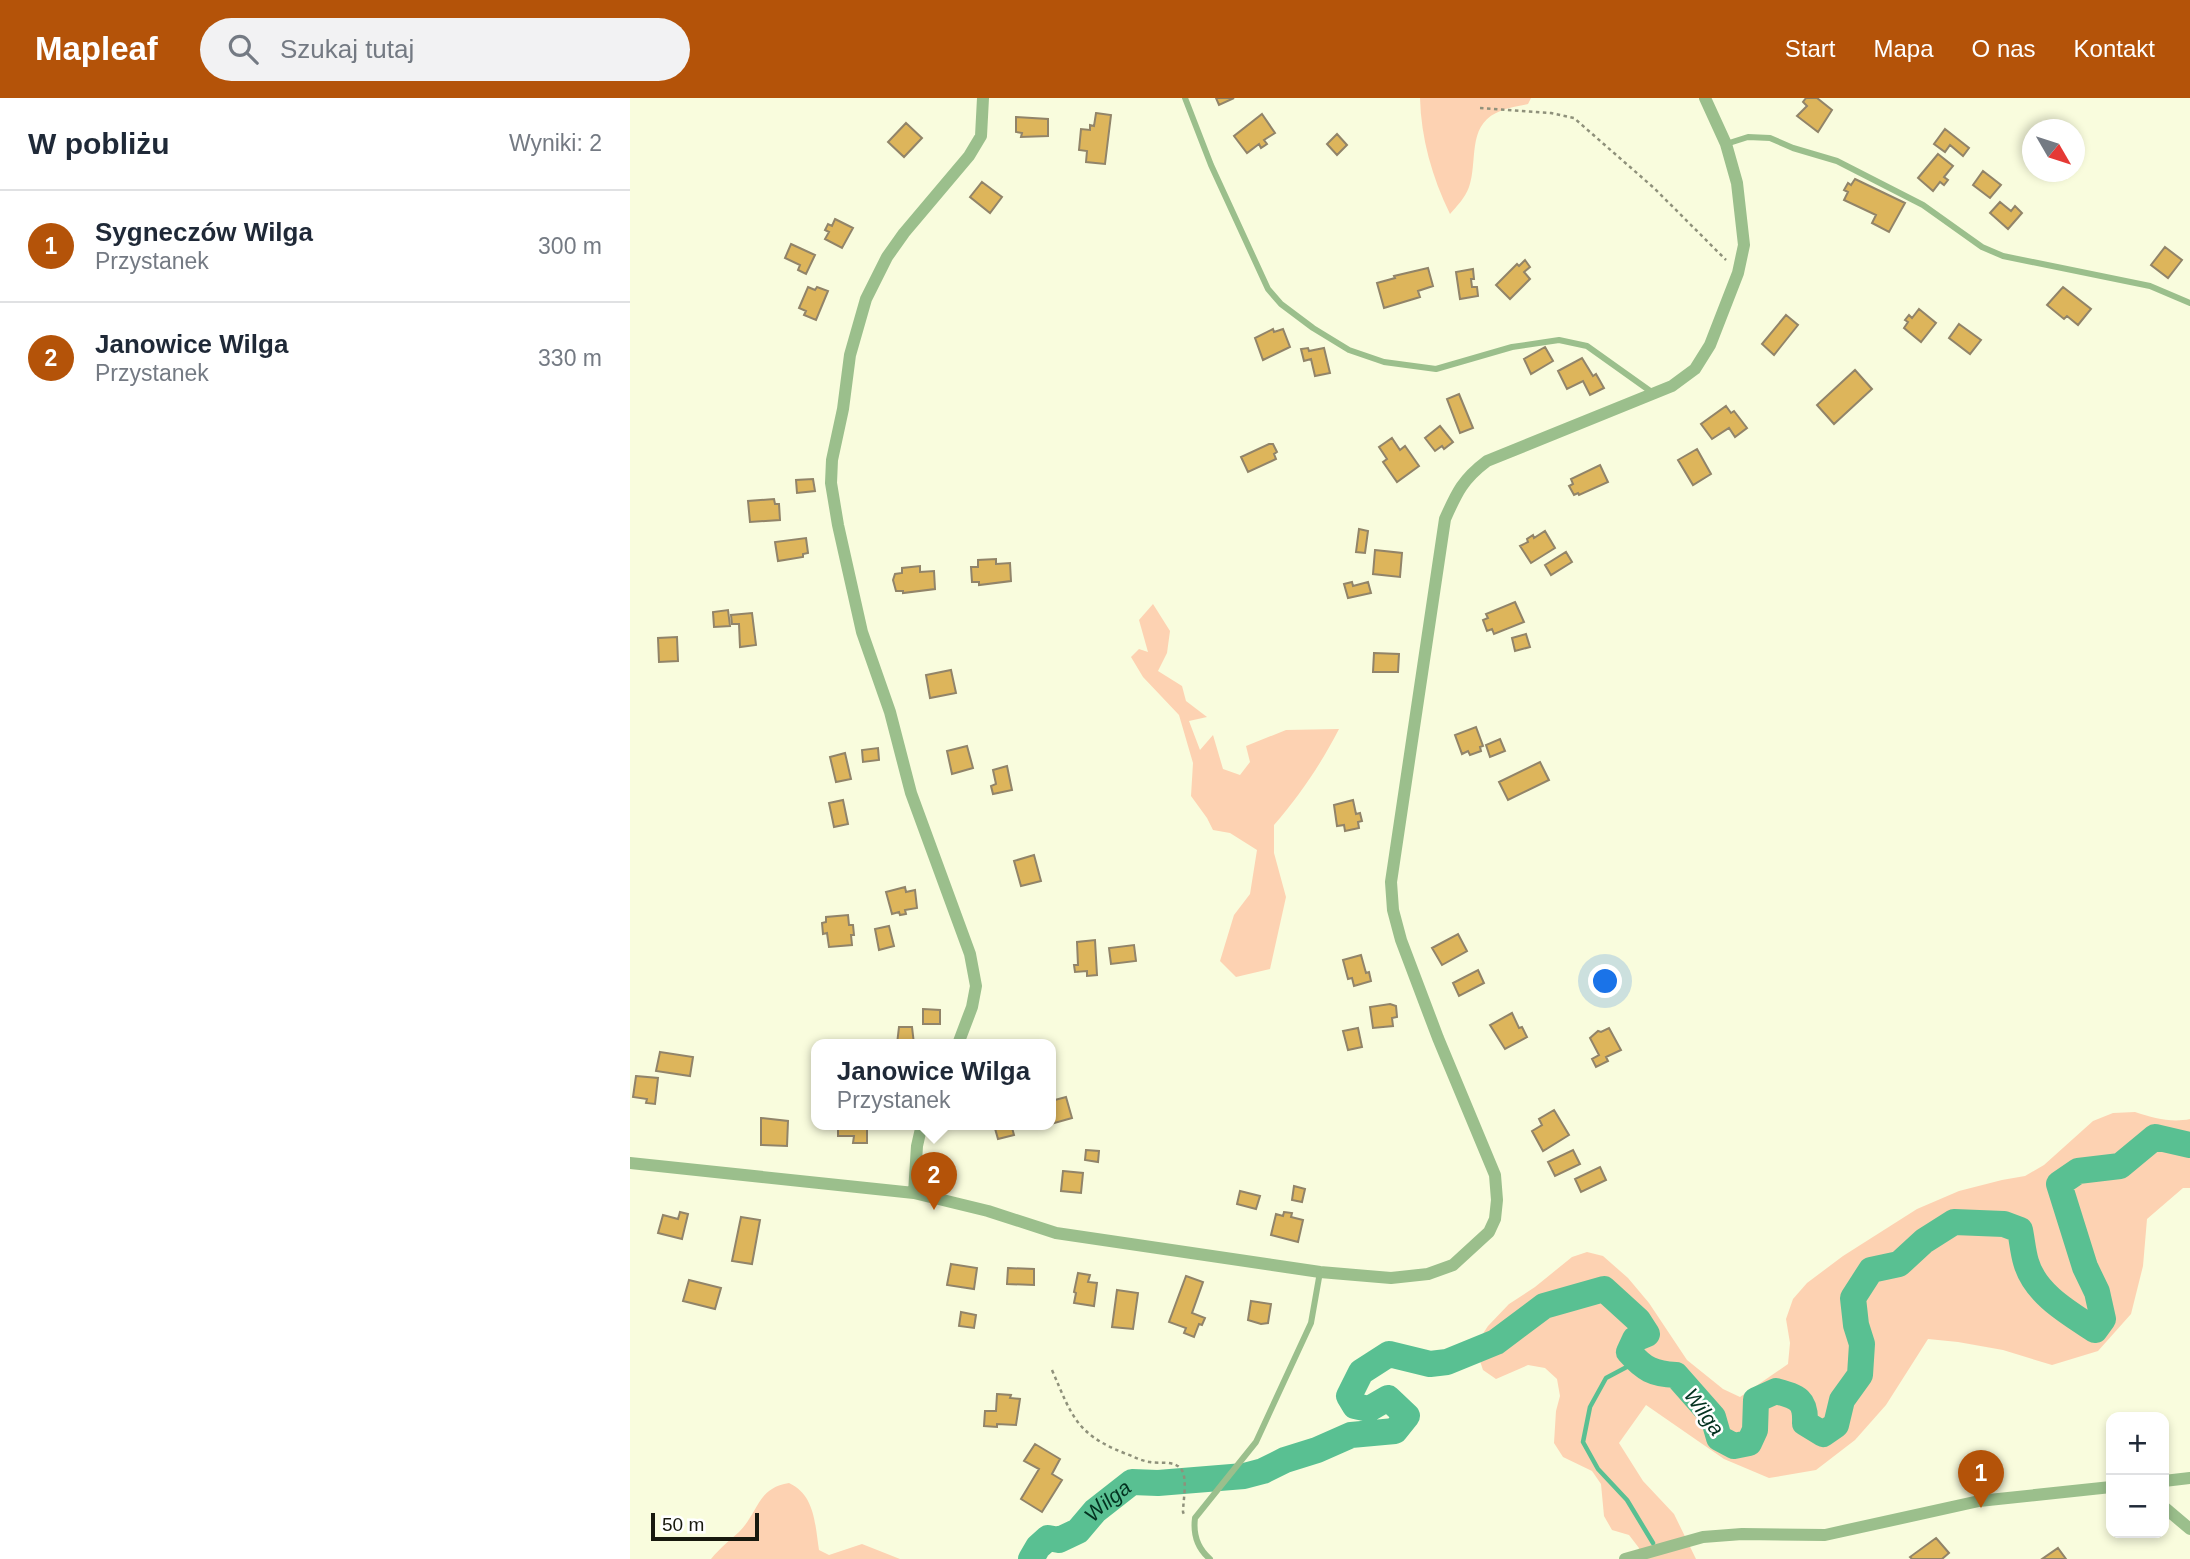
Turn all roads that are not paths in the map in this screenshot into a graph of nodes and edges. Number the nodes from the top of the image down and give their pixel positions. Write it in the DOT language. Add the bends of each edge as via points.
graph roads {
  1 [pos="983,98"];
  2 [pos="1185,98"];
  3 [pos="1704,98"];
  4 [pos="1726,144"];
  5 [pos="2190,303"];
  6 [pos="1655,394"];
  7 [pos="960,1039"];
  8 [pos="921,1130"];
  9 [pos="630,1163"];
  10 [pos="914,1193"];
  11 [pos="1320,1272"];
  12 [pos="2190,1478"];
  13 [pos="2169,1480"];
  14 [pos="2106,1488"];
  15 [pos="2169,1511"];
  16 [pos="2190,1529"];
  17 [pos="1210,1559"];
  18 [pos="1625,1559"];
  1 -- 7 [label="street" via="981,136 887,257 866,299 850,355 831,471 862,632 911,793 971,954 976,986"];
  2 -- 6 [label="lane" via="1268,289 1313,328 1349,350 1384,362 1436,369 1512,347 1559,340 1587,346"];
  3 -- 4 [label="street"];
  4 -- 5 [label="lane" via="1748,137 1770,138 1836,161 1923,205 1982,247 2003,256 2150,286"];
  4 -- 6 [label="street" via="1742,217 1744,245 1738,273 1710,345 1695,369"];
  6 -- 11 [label="street" via="1487,461 1458,488 1445,519 1391,882 1393,910 1438,1038 1495,1175 1495,1219 1489,1232 1453,1265 1428,1274 1391,1278"];
  8 -- 10 [label="street"];
  9 -- 10 [label="street"];
  10 -- 11 [label="street" via="1056,1233"];
  11 -- 17 [label="lane" via="1311,1323 1256,1442 1195,1518 1193,1534"];
  12 -- 13 [label="street"];
  14 -- 18 [label="street" via="1979,1501 1825,1535 1703,1537"];
  15 -- 16 [label="street"];
}
